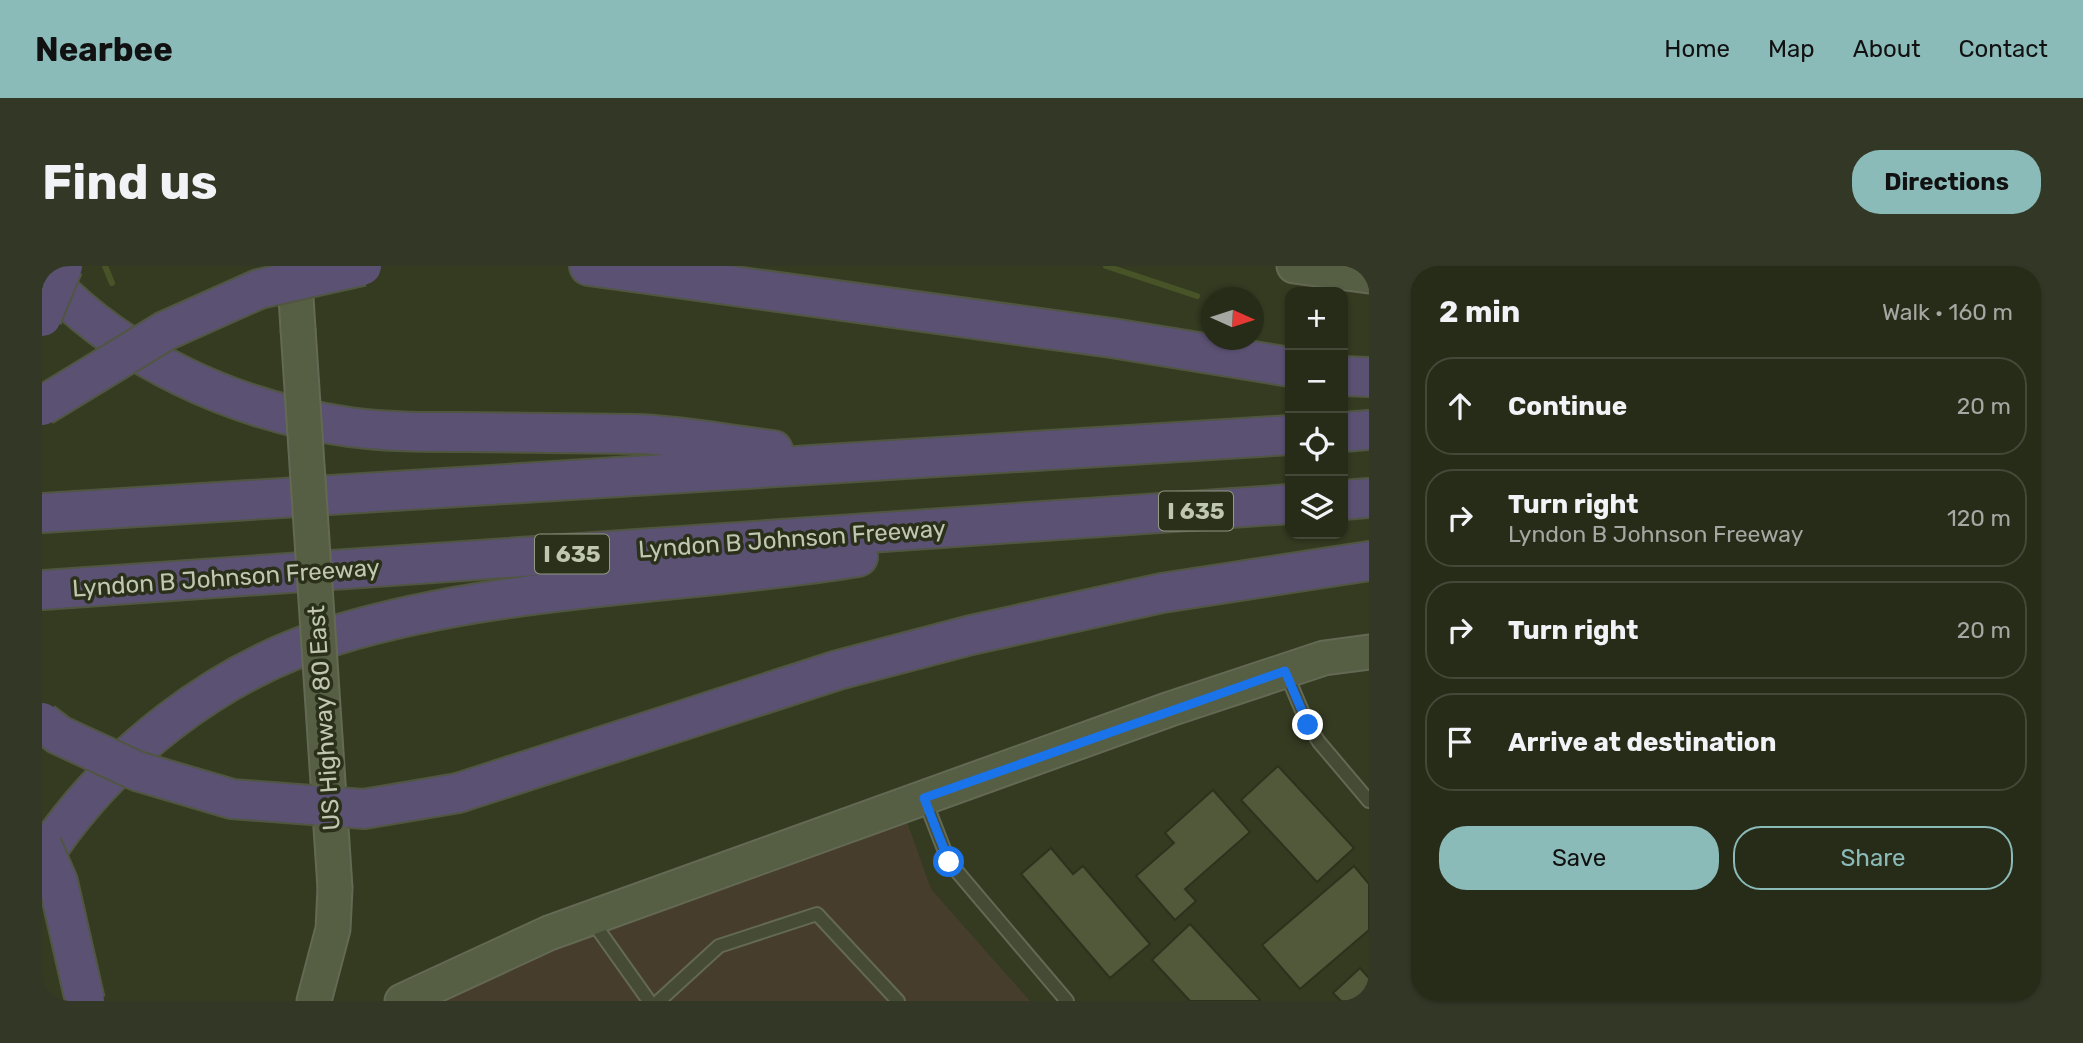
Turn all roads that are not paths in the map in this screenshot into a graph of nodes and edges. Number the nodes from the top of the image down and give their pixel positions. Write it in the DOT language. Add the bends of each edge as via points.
graph roads {
  1 [pos="63,266"];
  2 [pos="294,266"];
  3 [pos="362,266"];
  4 [pos="590,266"];
  5 [pos="1294,266"];
  6 [pos="1365,273"];
  7 [pos="42,274"];
  8 [pos="42,317"];
  9 [pos="1285,366"];
  10 [pos="1348,376"];
  11 [pos="1369,377"];
  12 [pos="42,406"];
  13 [pos="1369,430"];
  14 [pos="1348,432"];
  15 [pos="1285,435"];
  16 [pos="869,462"];
  17 [pos="1369,498"];
  18 [pos="1348,500"];
  19 [pos="1285,503"];
  20 [pos="42,513"];
  21 [pos="1101,518"];
  22 [pos="1369,561"];
  23 [pos="42,590"];
  24 [pos="1369,652"];
  25 [pos="1285,671"];
  26 [pos="42,722"];
  27 [pos="924,798"];
  28 [pos="1369,801"];
  29 [pos="42,845"];
  30 [pos="42,858"];
  31 [pos="590,918"];
  32 [pos="85,1001"];
  33 [pos="314,1001"];
  34 [pos="402,1001"];
  35 [pos="649,1001"];
  36 [pos="659,1001"];
  37 [pos="898,1001"];
  38 [pos="1067,1001"];
  1 -- 8 [label="highway, bridge"];
  2 -- 33 [label="main road, US Highway 80 East, bridge" via="335,888 333,929"];
  3 -- 12 [label="highway, bridge" via="259,289 165,331"];
  4 -- 9 [label="highway"];
  5 -- 6 [label="main road"];
  7 -- 16 [label="highway" via="118,340 224,395 282,414 350,428 415,432 640,434"];
  10 -- 11 [label="highway"];
  13 -- 14 [label="highway"];
  15 -- 16 [label="highway"];
  16 -- 20 [label="highway"];
  17 -- 18 [label="highway"];
  19 -- 21 [label="highway, Lyndon B Johnson Freeway / I 635"];
  21 -- 23 [label="highway, Lyndon B Johnson Freeway / I 635"];
  21 -- 30 [label="highway" via="803,566 635,582 460,607 335,635 241,676 163,728 96,789"];
  22 -- 26 [label="highway, bridge" via="1162,593 971,635 838,670 458,793 364,809 232,799 137,771"];
  24 -- 25 [label="main road" via="1324,658"];
  25 -- 27 [label="main road"];
  25 -- 28 [label="lane" via="1308,725"];
  27 -- 31 [label="main road"];
  27 -- 38 [label="lane" via="949,862"];
  29 -- 32 [label="highway, bridge" via="58,882"];
  31 -- 34 [label="main road"];
  31 -- 35 [label="lane"];
  36 -- 37 [label="lane" via="719,946 817,914"];
}
